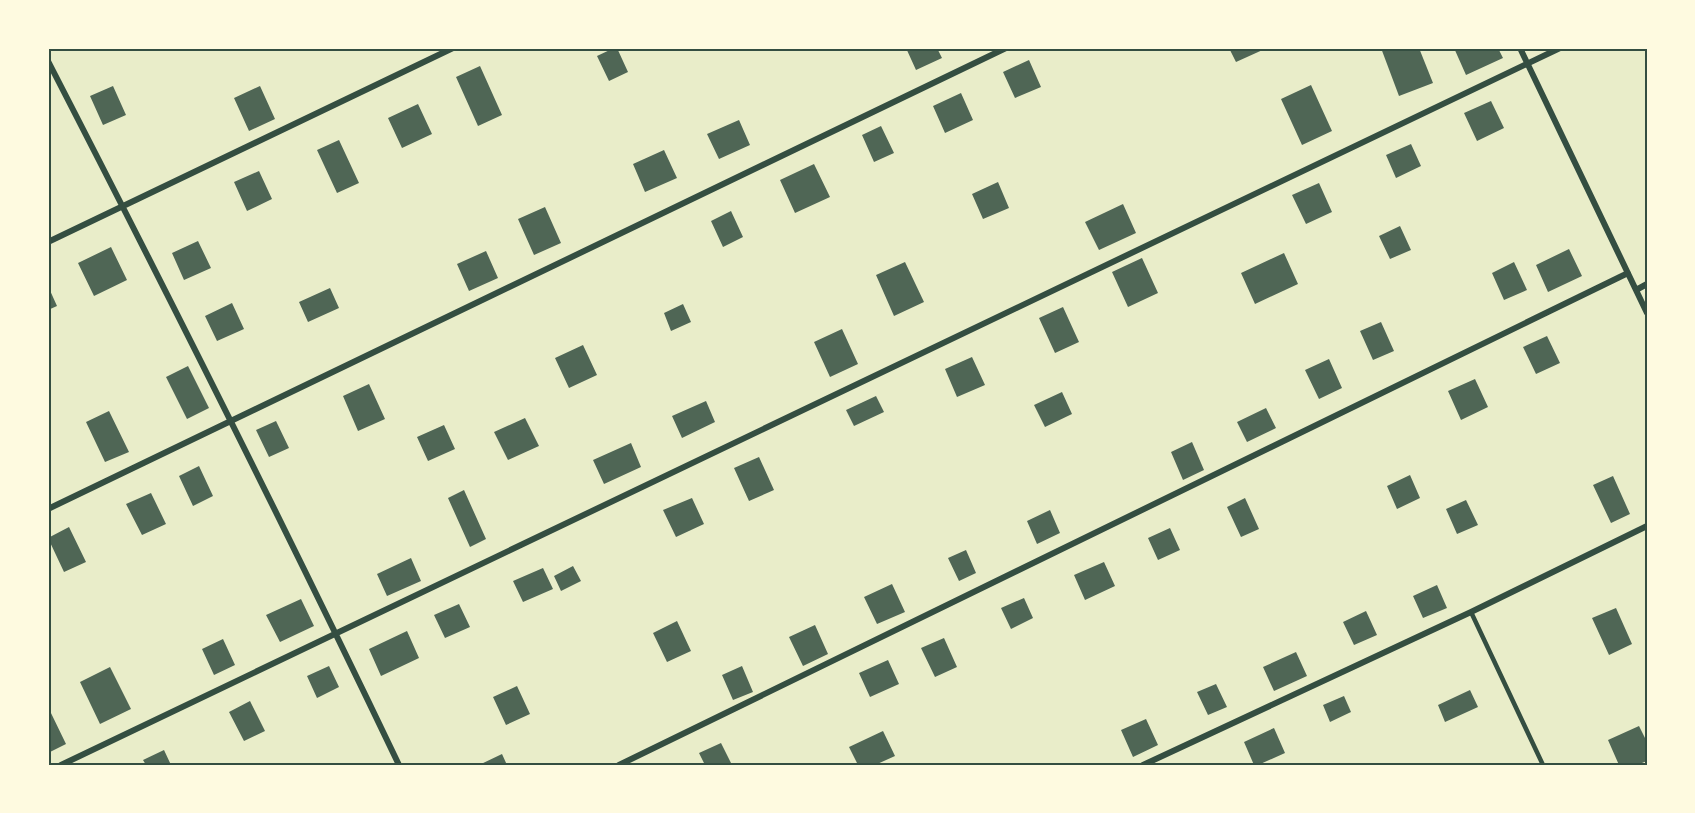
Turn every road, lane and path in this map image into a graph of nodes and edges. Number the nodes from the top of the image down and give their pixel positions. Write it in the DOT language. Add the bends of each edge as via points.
graph roads {
  1 [pos="453,48"];
  2 [pos="1006,48"];
  3 [pos="1520,48"];
  4 [pos="1560,48"];
  5 [pos="48,61"];
  6 [pos="1527,63"];
  7 [pos="123,206"];
  8 [pos="48,242"];
  9 [pos="1628,273"];
  10 [pos="1647,284"];
  11 [pos="1636,290"];
  12 [pos="1647,314"];
  13 [pos="230,422"];
  14 [pos="48,509"];
  15 [pos="1647,526"];
  16 [pos="1471,612"];
  17 [pos="335,633"];
  18 [pos="62,765"];
  19 [pos="399,765"];
  20 [pos="619,765"];
  21 [pos="1143,765"];
  22 [pos="1543,765"];
  1 -- 7 [label="street"];
  2 -- 13 [label="street"];
  3 -- 6 [label="street"];
  4 -- 6 [label="street"];
  5 -- 7 [label="street"];
  6 -- 9 [label="street"];
  6 -- 17 [label="street"];
  7 -- 8 [label="street"];
  7 -- 13 [label="street"];
  9 -- 11 [label="street"];
  9 -- 20 [label="street"];
  10 -- 11 [label="street"];
  11 -- 12 [label="street"];
  13 -- 14 [label="street"];
  13 -- 17 [label="street"];
  15 -- 16 [label="street"];
  16 -- 21 [label="street"];
  16 -- 22 [label="lane"];
  17 -- 18 [label="street"];
  17 -- 19 [label="street"];
}
